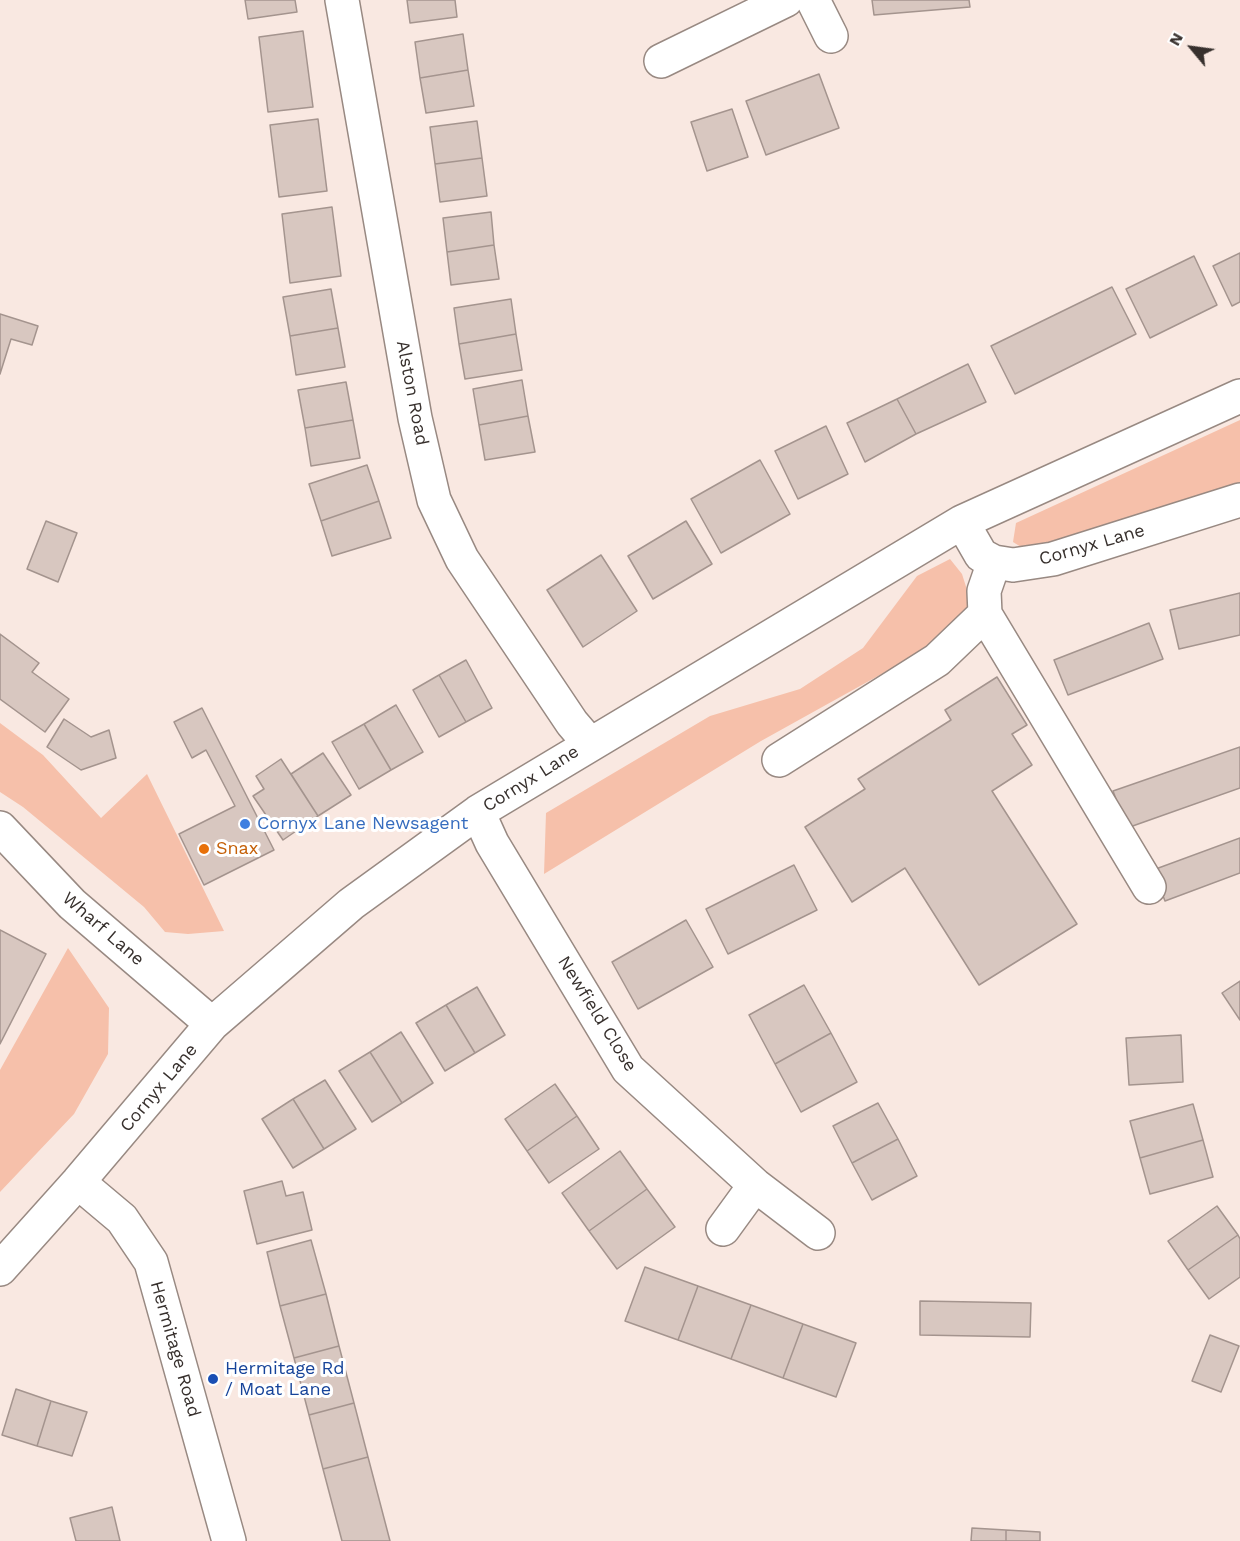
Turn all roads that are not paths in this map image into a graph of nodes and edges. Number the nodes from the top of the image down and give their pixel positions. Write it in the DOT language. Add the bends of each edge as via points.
graph roads {
  1 [pos="342,0"];
  2 [pos="786,0"];
  3 [pos="813,0"];
  4 [pos="831,36"];
  5 [pos="661,61"];
  6 [pos="1240,396"];
  7 [pos="1240,500"];
  8 [pos="962,522"];
  9 [pos="994,562"];
  10 [pos="985,614"];
  11 [pos="590,744"];
  12 [pos="780,760"];
  13 [pos="478,812"];
  14 [pos="0,828"];
  15 [pos="1149,887"];
  16 [pos="212,1024"];
  17 [pos="78,1182"];
  18 [pos="754,1185"];
  19 [pos="723,1230"];
  20 [pos="818,1233"];
  21 [pos="0,1269"];
  22 [pos="229,1541"];
  1 -- 11 [label="street, Alston Road" via="415,418 434,500 462,559"];
  2 -- 5 [label="street"];
  3 -- 4 [label="street"];
  6 -- 8 [label="street, Cornyx Lane"];
  7 -- 9 [label="street, Cornyx Lane" via="1053,559 1013,565"];
  8 -- 9 [label="street" via="981,555"];
  8 -- 11 [label="street, Cornyx Lane"];
  9 -- 10 [label="street" via="984,591"];
  10 -- 12 [label="street" via="937,660"];
  10 -- 15 [label="street"];
  11 -- 13 [label="street, Cornyx Lane"];
  13 -- 16 [label="street, Cornyx Lane" via="351,904"];
  13 -- 18 [label="street, Newfield Close" via="492,843 628,1069"];
  14 -- 16 [label="street, Wharf Lane" via="72,904"];
  16 -- 17 [label="street, Cornyx Lane"];
  17 -- 21 [label="street, Cornyx Lane"];
  17 -- 22 [label="street, Hermitage Road" via="122,1219 152,1262"];
  18 -- 19 [label="street"];
  18 -- 20 [label="street, Newfield Close"];
}
